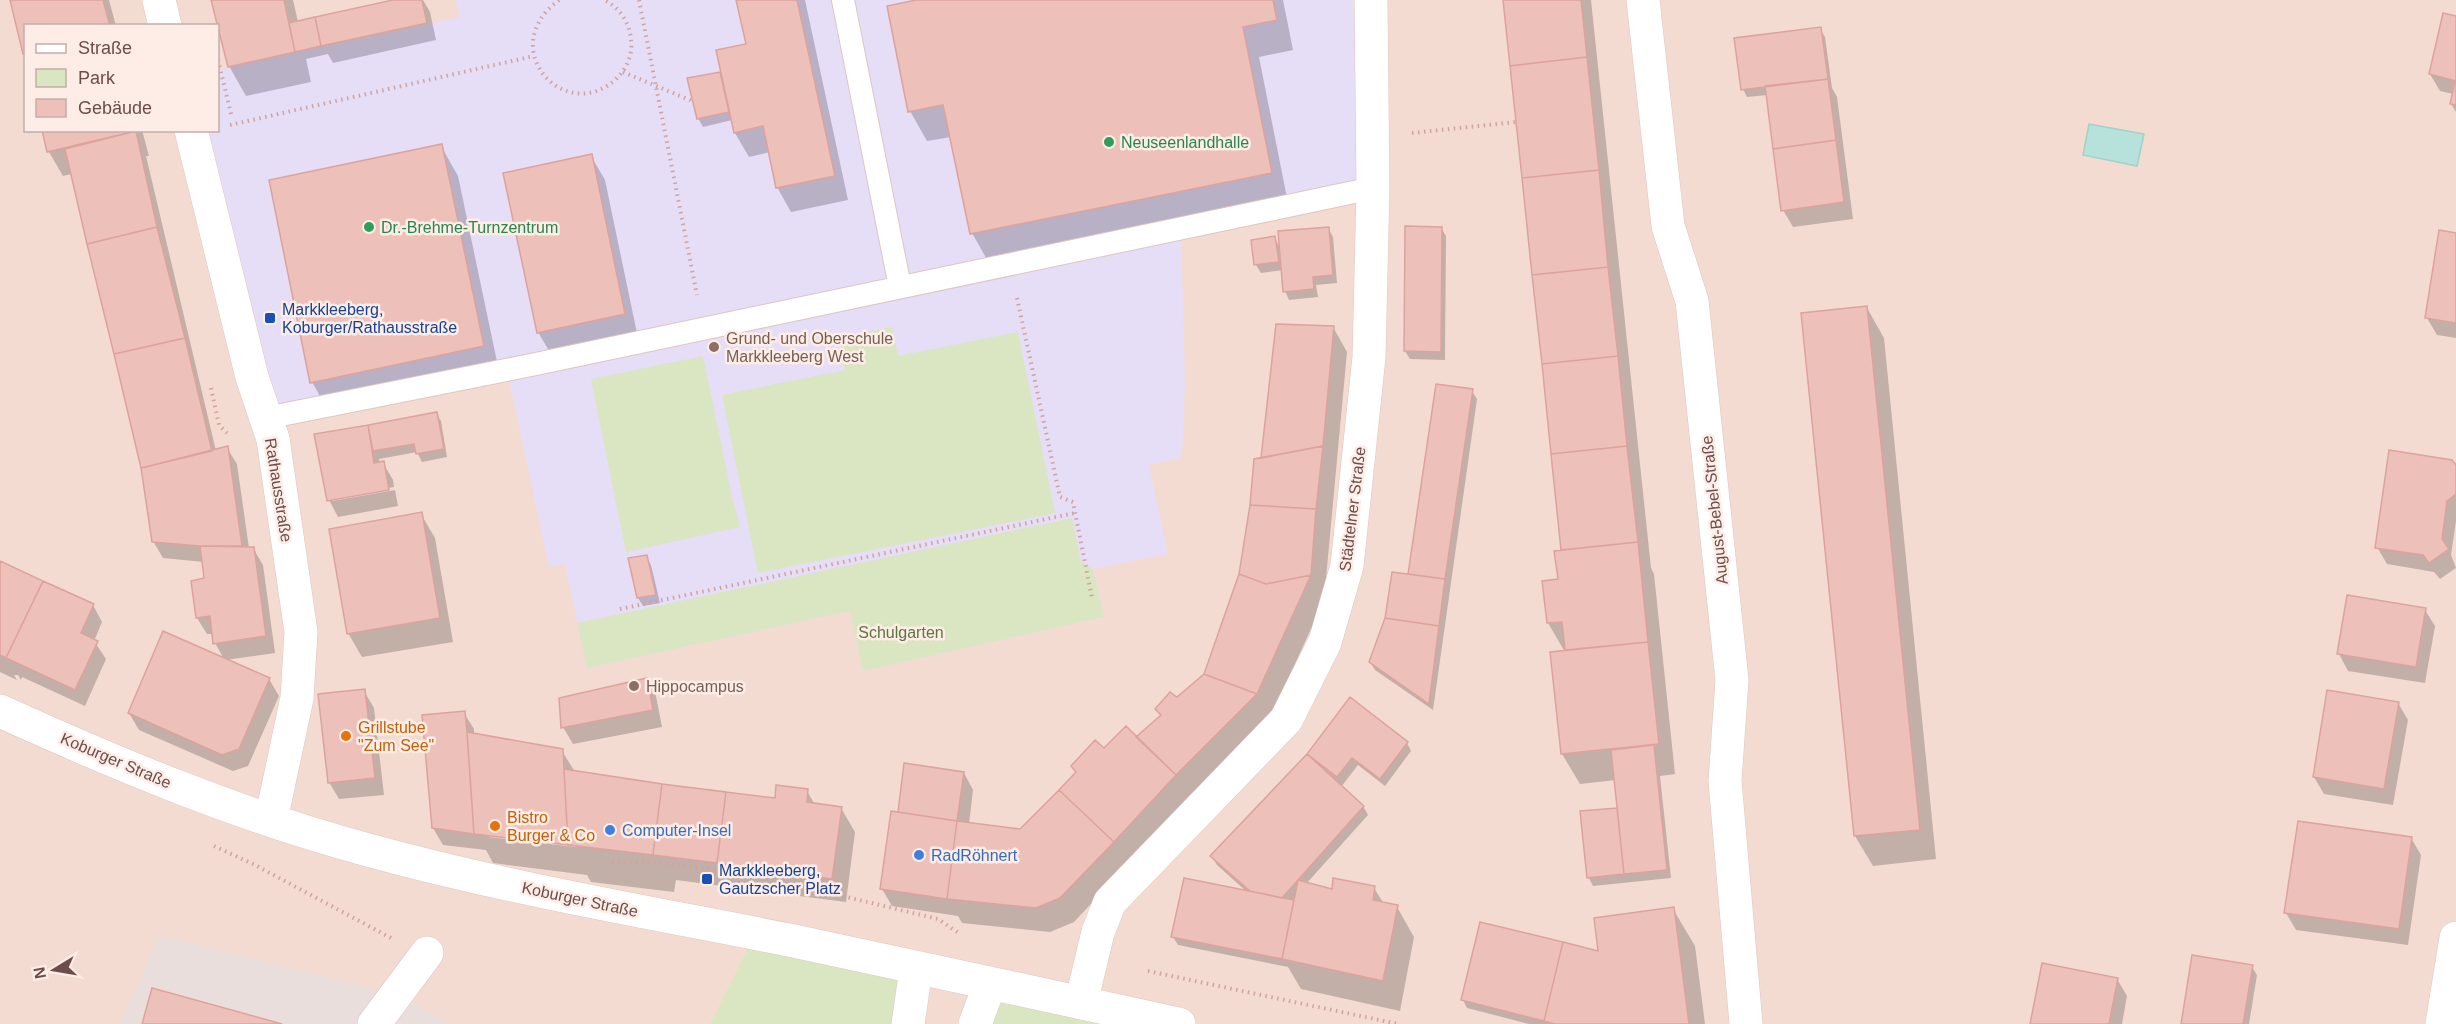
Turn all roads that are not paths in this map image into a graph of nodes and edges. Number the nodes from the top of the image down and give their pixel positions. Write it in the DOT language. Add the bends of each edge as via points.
graph roads {
  1 [pos="159,0"];
  2 [pos="843,0"];
  3 [pos="1371,0"];
  4 [pos="1643,0"];
  5 [pos="165,24"];
  6 [pos="191,132"];
  7 [pos="1373,188"];
  8 [pos="900,287"];
  9 [pos="269,428"];
  10 [pos="0,711"];
  11 [pos="271,820"];
  12 [pos="2456,938"];
  13 [pos="427,953"];
  14 [pos="916,969"];
  15 [pos="990,984"];
  16 [pos="1081,1003"];
  17 [pos="374,1024"];
  18 [pos="908,1024"];
  19 [pos="975,1024"];
  20 [pos="1179,1024"];
  21 [pos="1746,1024"];
  22 [pos="2442,1024"];
  1 -- 5 [label="street"];
  2 -- 8 [label="lane"];
  3 -- 7 [label="street, Städtelner Straße"];
  4 -- 21 [label="street, August-Bebel-Straße" via="1668,226 1692,301 1732,680 1725,781"];
  6 -- 9 [label="street, Rathausstraße" via="252,377"];
  7 -- 8 [label="lane"];
  7 -- 16 [label="street, Städtelner Straße" via="1369,357 1347,566 1325,642 1286,720 1110,902 1098,932"];
  8 -- 9 [label="lane"];
  9 -- 11 [label="street, Rathausstraße" via="301,632 297,698"];
  10 -- 11 [label="street, Koburger Straße" via="162,781"];
  11 -- 14 [label="street, Koburger Straße" via="366,850 470,875"];
  12 -- 22 [label="street"];
  13 -- 17 [label="street"];
  14 -- 15 [label="street, Koburger Straße"];
  14 -- 18 [label="street"];
  15 -- 16 [label="street, Koburger Straße"];
  15 -- 19 [label="street"];
  16 -- 20 [label="street, Koburger Straße"];
}
